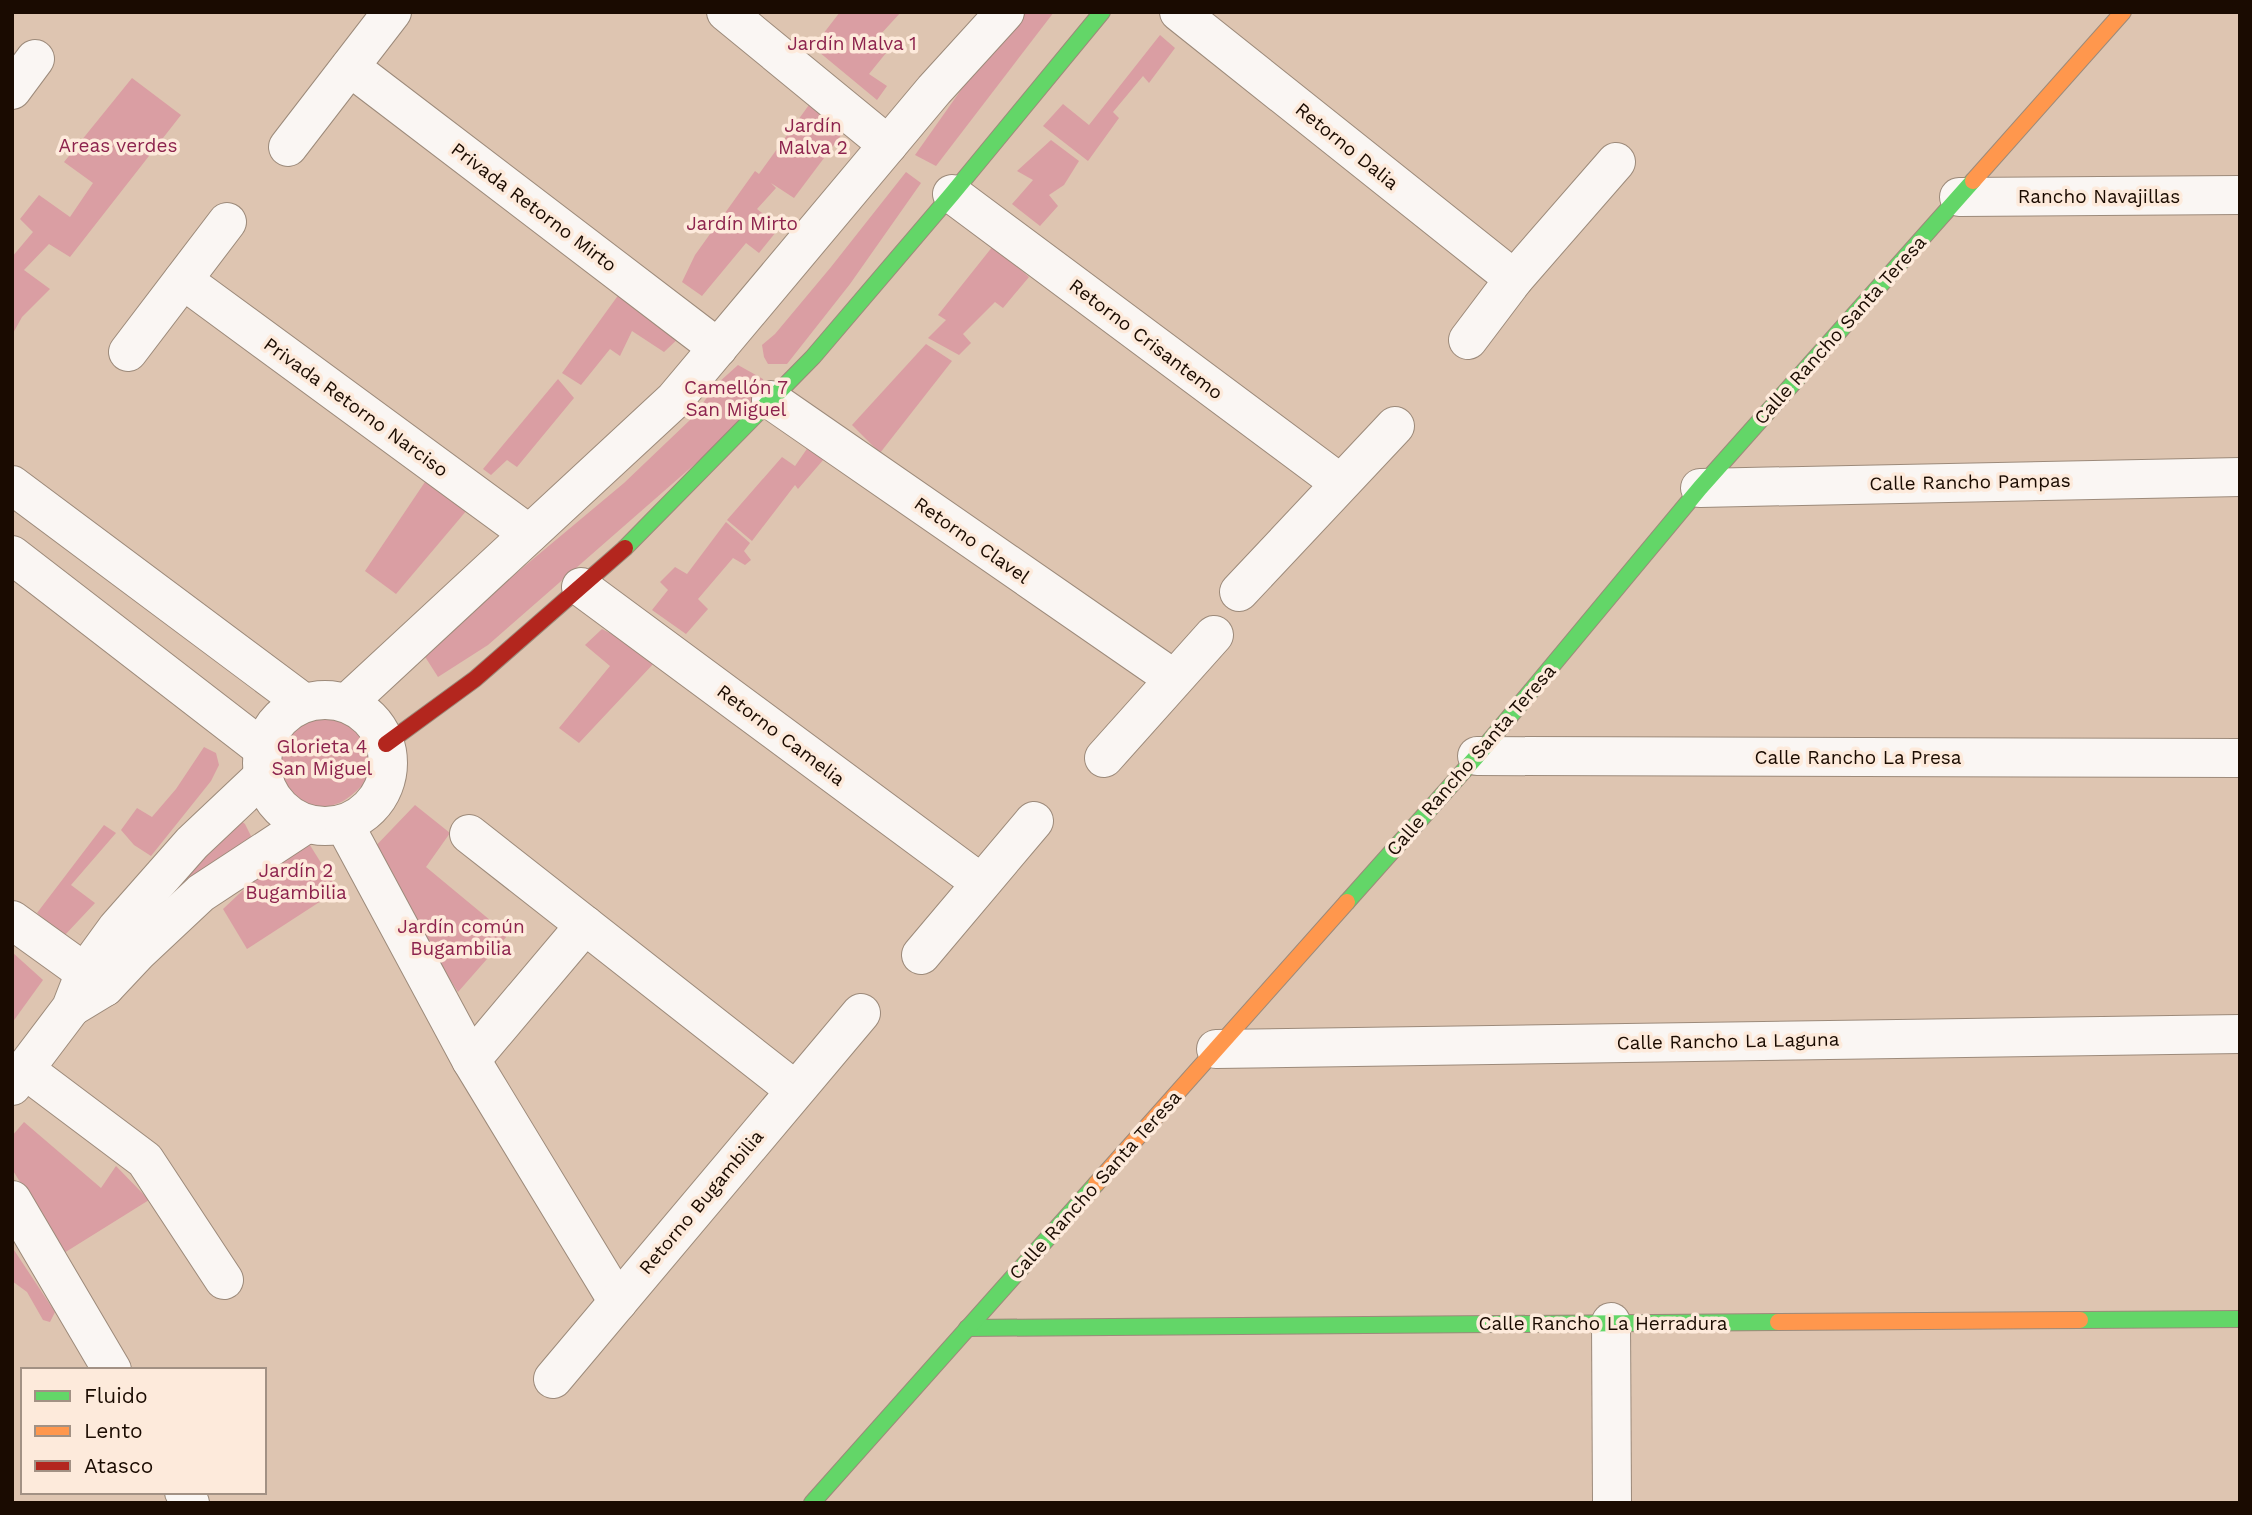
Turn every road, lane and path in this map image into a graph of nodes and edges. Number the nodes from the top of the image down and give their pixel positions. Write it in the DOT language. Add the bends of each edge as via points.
graph roads {
  1 [pos="392,12"];
  2 [pos="726,12"];
  3 [pos="1005,12"];
  4 [pos="1102,12"];
  5 [pos="1179,12"];
  6 [pos="2123,12"];
  7 [pos="35,59"];
  8 [pos="349,67"];
  9 [pos="12,90"];
  10 [pos="888,145"];
  11 [pos="288,147"];
  12 [pos="1616,162"];
  13 [pos="952,194"];
  14 [pos="2240,195"];
  15 [pos="1959,197"];
  16 [pos="227,222"];
  17 [pos="1514,279"];
  18 [pos="183,280"];
  19 [pos="1468,340"];
  20 [pos="718,348"];
  21 [pos="128,352"];
  22 [pos="771,400"];
  23 [pos="1395,426"];
  24 [pos="2240,477"];
  25 [pos="1340,483"];
  26 [pos="12,485"];
  27 [pos="1700,488"];
  28 [pos="529,534"];
  29 [pos="12,555"];
  30 [pos="582,587"];
  31 [pos="1239,592"];
  32 [pos="1214,635"];
  33 [pos="1174,680"];
  34 [pos="304,703"];
  35 [pos="347,703"];
  36 [pos="386,744"];
  37 [pos="1477,757"];
  38 [pos="1104,758"];
  39 [pos="2240,758"];
  40 [pos="263,762"];
  41 [pos="1034,821"];
  42 [pos="306,824"];
  43 [pos="344,824"];
  44 [pos="469,834"];
  45 [pos="982,883"];
  46 [pos="12,920"];
  47 [pos="585,925"];
  48 [pos="921,955"];
  49 [pos="95,979"];
  50 [pos="860,1013"];
  51 [pos="2240,1034"];
  52 [pos="1216,1049"];
  53 [pos="471,1060"];
  54 [pos="18,1077"];
  55 [pos="795,1090"];
  56 [pos="12,1200"];
  57 [pos="224,1280"];
  58 [pos="618,1302"];
  59 [pos="2240,1319"];
  60 [pos="1611,1322"];
  61 [pos="967,1328"];
  62 [pos="111,1368"];
  63 [pos="553,1378"];
  64 [pos="812,1503"];
  65 [pos="1612,1503"];
  1 -- 8 [label="street"];
  2 -- 10 [label="street"];
  3 -- 10 [label="street"];
  4 -- 13 [label="street"];
  5 -- 17 [label="street, Retorno Dalia"];
  6 -- 15 [label="street, Calle Rancho Santa Teresa"];
  7 -- 9 [label="street"];
  8 -- 11 [label="street"];
  8 -- 20 [label="street, Privada Retorno Mirto"];
  10 -- 20 [label="street"];
  12 -- 17 [label="street"];
  13 -- 22 [label="street"];
  13 -- 25 [label="street, Retorno Crisantemo"];
  14 -- 15 [label="street, Rancho Navajillas"];
  15 -- 27 [label="street, Calle Rancho Santa Teresa"];
  16 -- 18 [label="street"];
  17 -- 19 [label="street"];
  18 -- 21 [label="street"];
  18 -- 28 [label="street, Privada Retorno Narciso"];
  20 -- 28 [label="street" via="674,400"];
  22 -- 30 [label="street" via="638,537"];
  22 -- 33 [label="street, Retorno Clavel"];
  23 -- 25 [label="street"];
  24 -- 27 [label="street, Calle Rancho Pampas"];
  25 -- 31 [label="street"];
  26 -- 34 [label="street"];
  27 -- 37 [label="street, Calle Rancho Santa Teresa"];
  28 -- 35 [label="street"];
  29 -- 40 [label="street"];
  30 -- 36 [label="street" via="475,679"];
  30 -- 45 [label="street, Retorno Camelia"];
  32 -- 33 [label="street"];
  33 -- 38 [label="street"];
  34 -- 35 [label="street"];
  34 -- 40 [label="street" via="268,734"];
  35 -- 36 [label="street" via="371,719"];
  36 -- 43 [label="street" via="388,769 381,793 366,811"];
  37 -- 39 [label="street, Calle Rancho La Presa"];
  37 -- 52 [label="street, Calle Rancho Santa Teresa"];
  40 -- 42 [label="street" via="271,797 286,814"];
  40 -- 49 [label="street" via="117,928"];
  41 -- 45 [label="street"];
  42 -- 43 [label="street"];
  42 -- 49 [label="street" via="201,893 137,953"];
  43 -- 53 [label="street"];
  44 -- 47 [label="street"];
  45 -- 48 [label="street"];
  46 -- 49 [label="street"];
  47 -- 53 [label="street"];
  47 -- 55 [label="street"];
  49 -- 54 [label="street"];
  50 -- 55 [label="street, Retorno Bugambilia"];
  51 -- 52 [label="street, Calle Rancho La Laguna"];
  52 -- 61 [label="street, Calle Rancho Santa Teresa"];
  53 -- 58 [label="street"];
  54 -- 57 [label="street" via="145,1160"];
  55 -- 58 [label="street, Retorno Bugambilia"];
  56 -- 62 [label="street"];
  58 -- 63 [label="street, Retorno Bugambilia"];
  59 -- 60 [label="street, Calle Rancho La Herradura"];
  60 -- 61 [label="street, Calle Rancho La Herradura"];
  60 -- 65 [label="street"];
  61 -- 64 [label="street, Calle Rancho Santa Teresa"];
}
